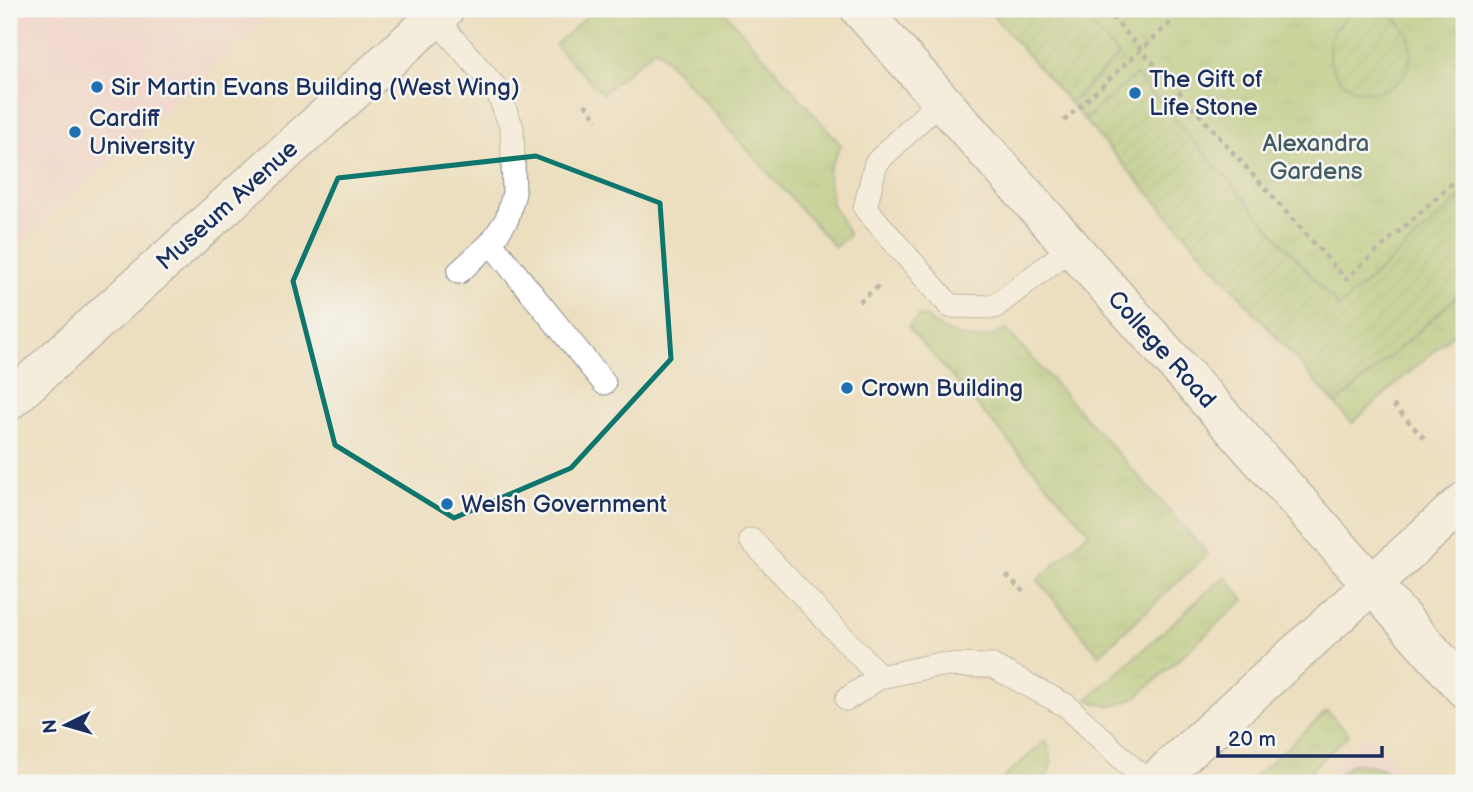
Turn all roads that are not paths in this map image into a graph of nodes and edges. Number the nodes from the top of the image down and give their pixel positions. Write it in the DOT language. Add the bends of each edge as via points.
graph roads {
  1 [pos="860,9"];
  2 [pos="440,13"];
  3 [pos="941,100"];
  4 [pos="491,243"];
  5 [pos="1071,248"];
  6 [pos="459,272"];
  7 [pos="604,383"];
  8 [pos="9,401"];
  9 [pos="1464,501"];
  10 [pos="751,541"];
  11 [pos="1372,585"];
  12 [pos="880,677"];
  13 [pos="1464,688"];
  14 [pos="847,699"];
  15 [pos="1151,783"];
  1 -- 3 [label="street, College Road"];
  2 -- 4 [label="lane" via="496,88 512,128 514,193 507,219"];
  2 -- 8 [label="street, Museum Avenue"];
  3 -- 5 [label="street, College Road"];
  3 -- 5 [label="lane" via="876,163 865,208 950,306 994,307"];
  4 -- 6 [label="lane"];
  4 -- 7 [label="lane"];
  5 -- 11 [label="street, College Road"];
  9 -- 11 [label="street"];
  10 -- 12 [label="lane"];
  11 -- 13 [label="street, College Road"];
  11 -- 15 [label="street"];
  12 -- 14 [label="lane"];
  12 -- 15 [label="lane" via="936,665 993,666 1068,706"];
}
